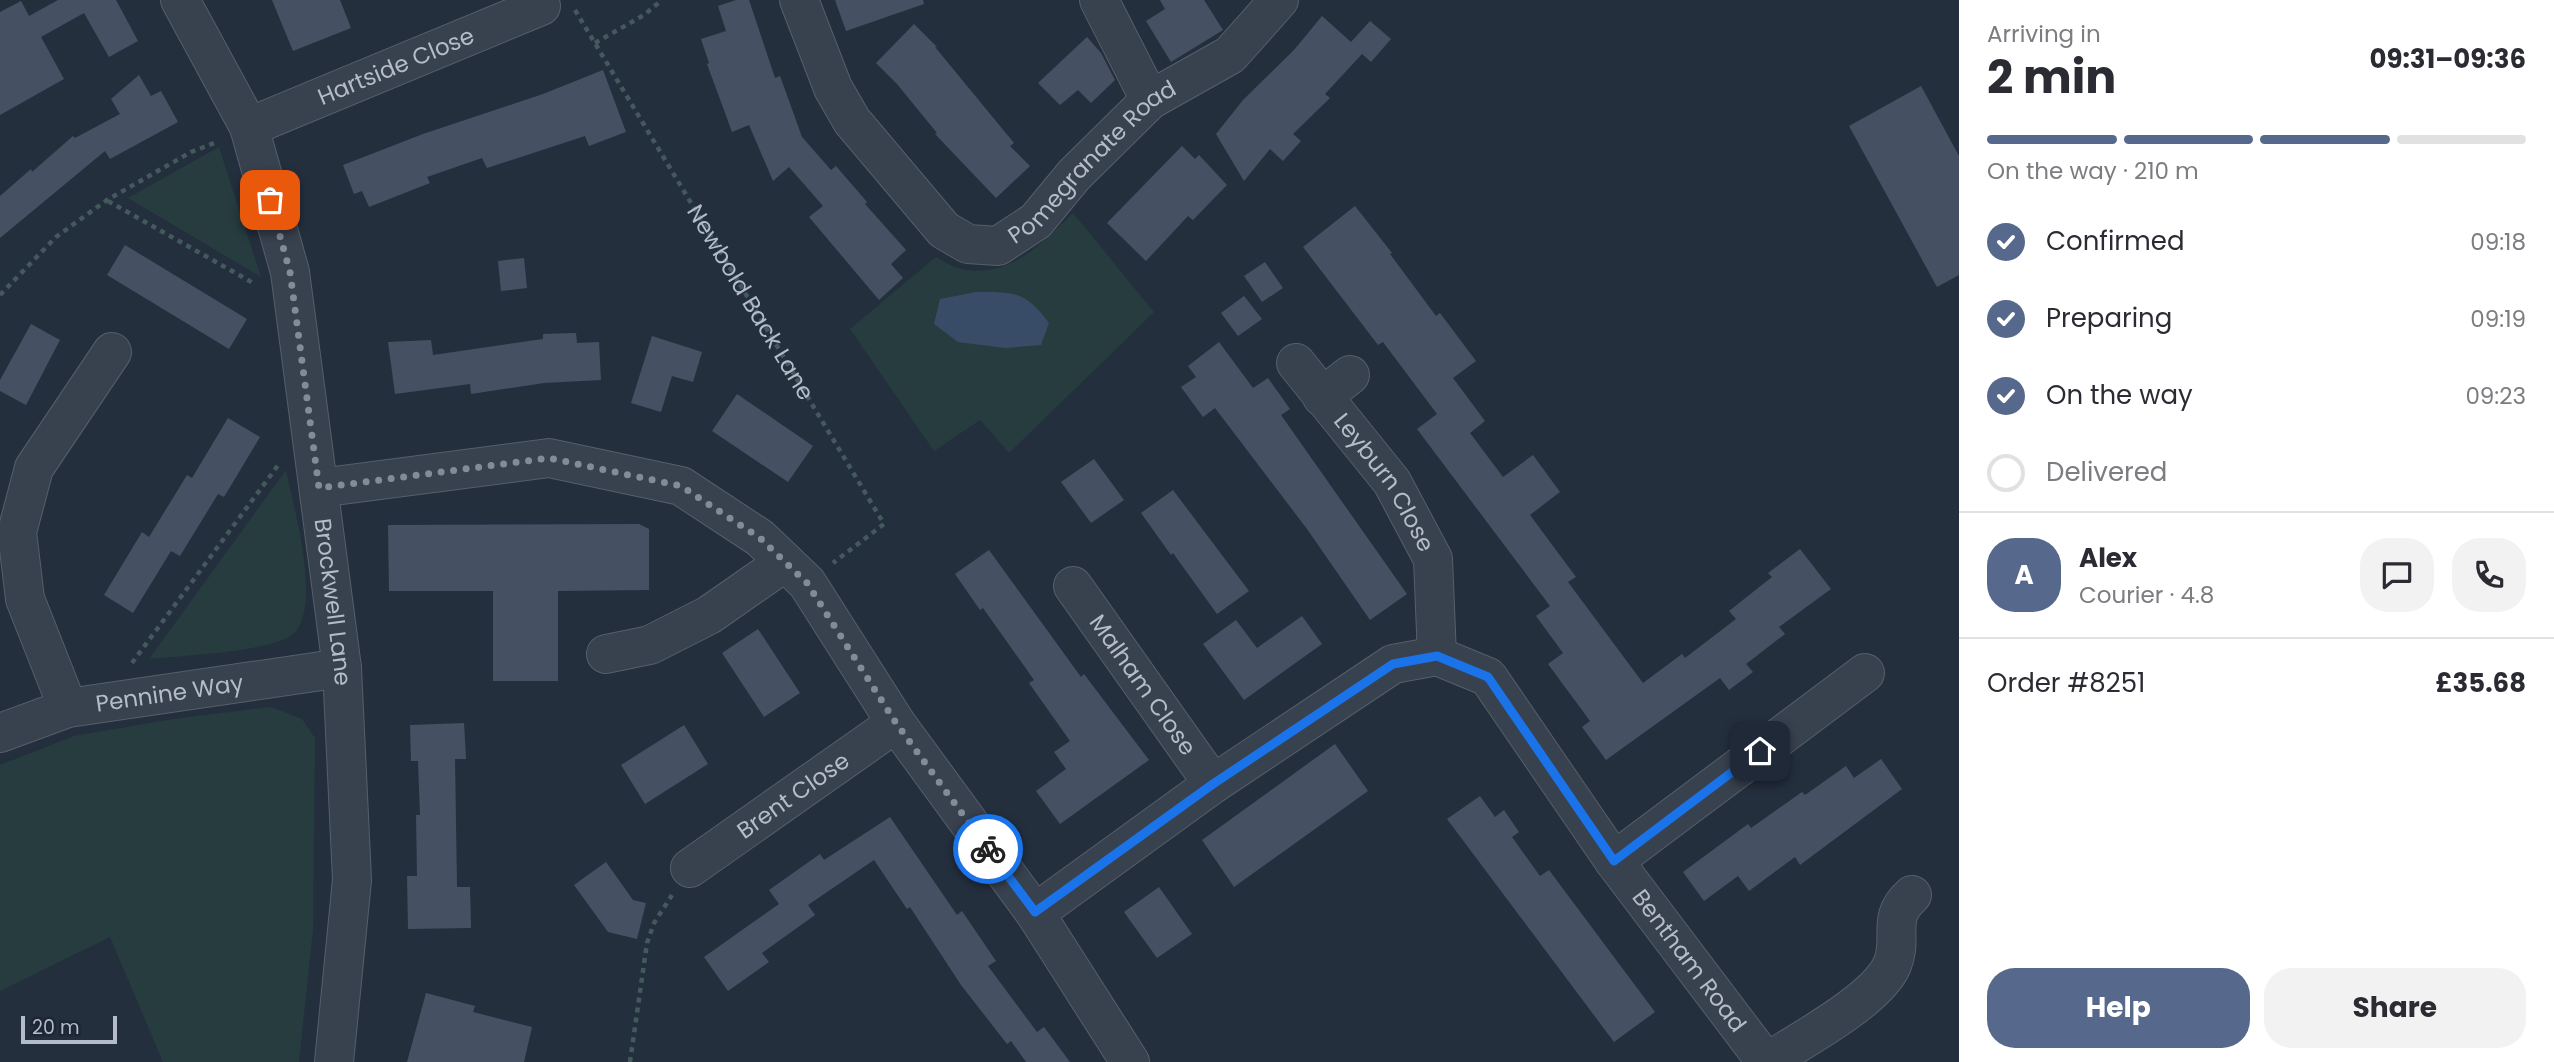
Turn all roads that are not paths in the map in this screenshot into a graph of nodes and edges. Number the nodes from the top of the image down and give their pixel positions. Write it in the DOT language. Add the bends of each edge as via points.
graph roads {
  1 [pos="180,0"];
  2 [pos="799,0"];
  3 [pos="1099,0"];
  4 [pos="1279,0"];
  5 [pos="555,3"];
  6 [pos="1150,100"];
  7 [pos="249,127"];
  8 [pos="113,352"];
  9 [pos="1296,363"];
  10 [pos="319,488"];
  11 [pos="796,572"];
  12 [pos="1073,586"];
  13 [pos="606,654"];
  14 [pos="1437,656"];
  15 [pos="342,668"];
  16 [pos="1866,673"];
  17 [pos="85,706"];
  18 [pos="896,723"];
  19 [pos="0,733"];
  20 [pos="1213,784"];
  21 [pos="1614,861"];
  22 [pos="690,868"];
  23 [pos="1912,895"];
  24 [pos="1035,912"];
  25 [pos="334,1062"];
  26 [pos="1130,1062"];
  27 [pos="1767,1062"];
  1 -- 7 [label="street, Brockwell Lane"];
  2 -- 6 [label="street, Pomegranate Road" via="833,88 852,121 944,230 968,244 998,246 1036,221 1074,175"];
  3 -- 6 [label="street"];
  4 -- 6 [label="street, Pomegranate Road" via="1230,55"];
  5 -- 7 [label="street, Hartside Close"];
  7 -- 10 [label="street, Brockwell Lane" via="290,272"];
  8 -- 17 [label="street" via="34,468 17,532 24,599"];
  9 -- 14 [label="street, Leyburn Close" via="1336,386 1433,559"];
  10 -- 11 [label="street" via="549,458 681,486 760,538"];
  10 -- 15 [label="street, Brockwell Lane"];
  11 -- 13 [label="street" via="650,645"];
  11 -- 18 [label="street"];
  12 -- 20 [label="street, Malham Close"];
  14 -- 20 [label="street" via="1393,664"];
  14 -- 21 [label="street, Bentham Road" via="1488,677"];
  15 -- 17 [label="street, Pennine Way"];
  15 -- 25 [label="street, Brockwell Lane" via="352,880"];
  16 -- 21 [label="street"];
  17 -- 19 [label="street, Pennine Way"];
  18 -- 22 [label="street, Brent Close"];
  18 -- 24 [label="street"];
  20 -- 24 [label="street"];
  21 -- 27 [label="street, Bentham Road"];
  23 -- 27 [label="street" via="1897,916 1896,953 1884,977 1853,1006"];
  24 -- 26 [label="street"];
}
